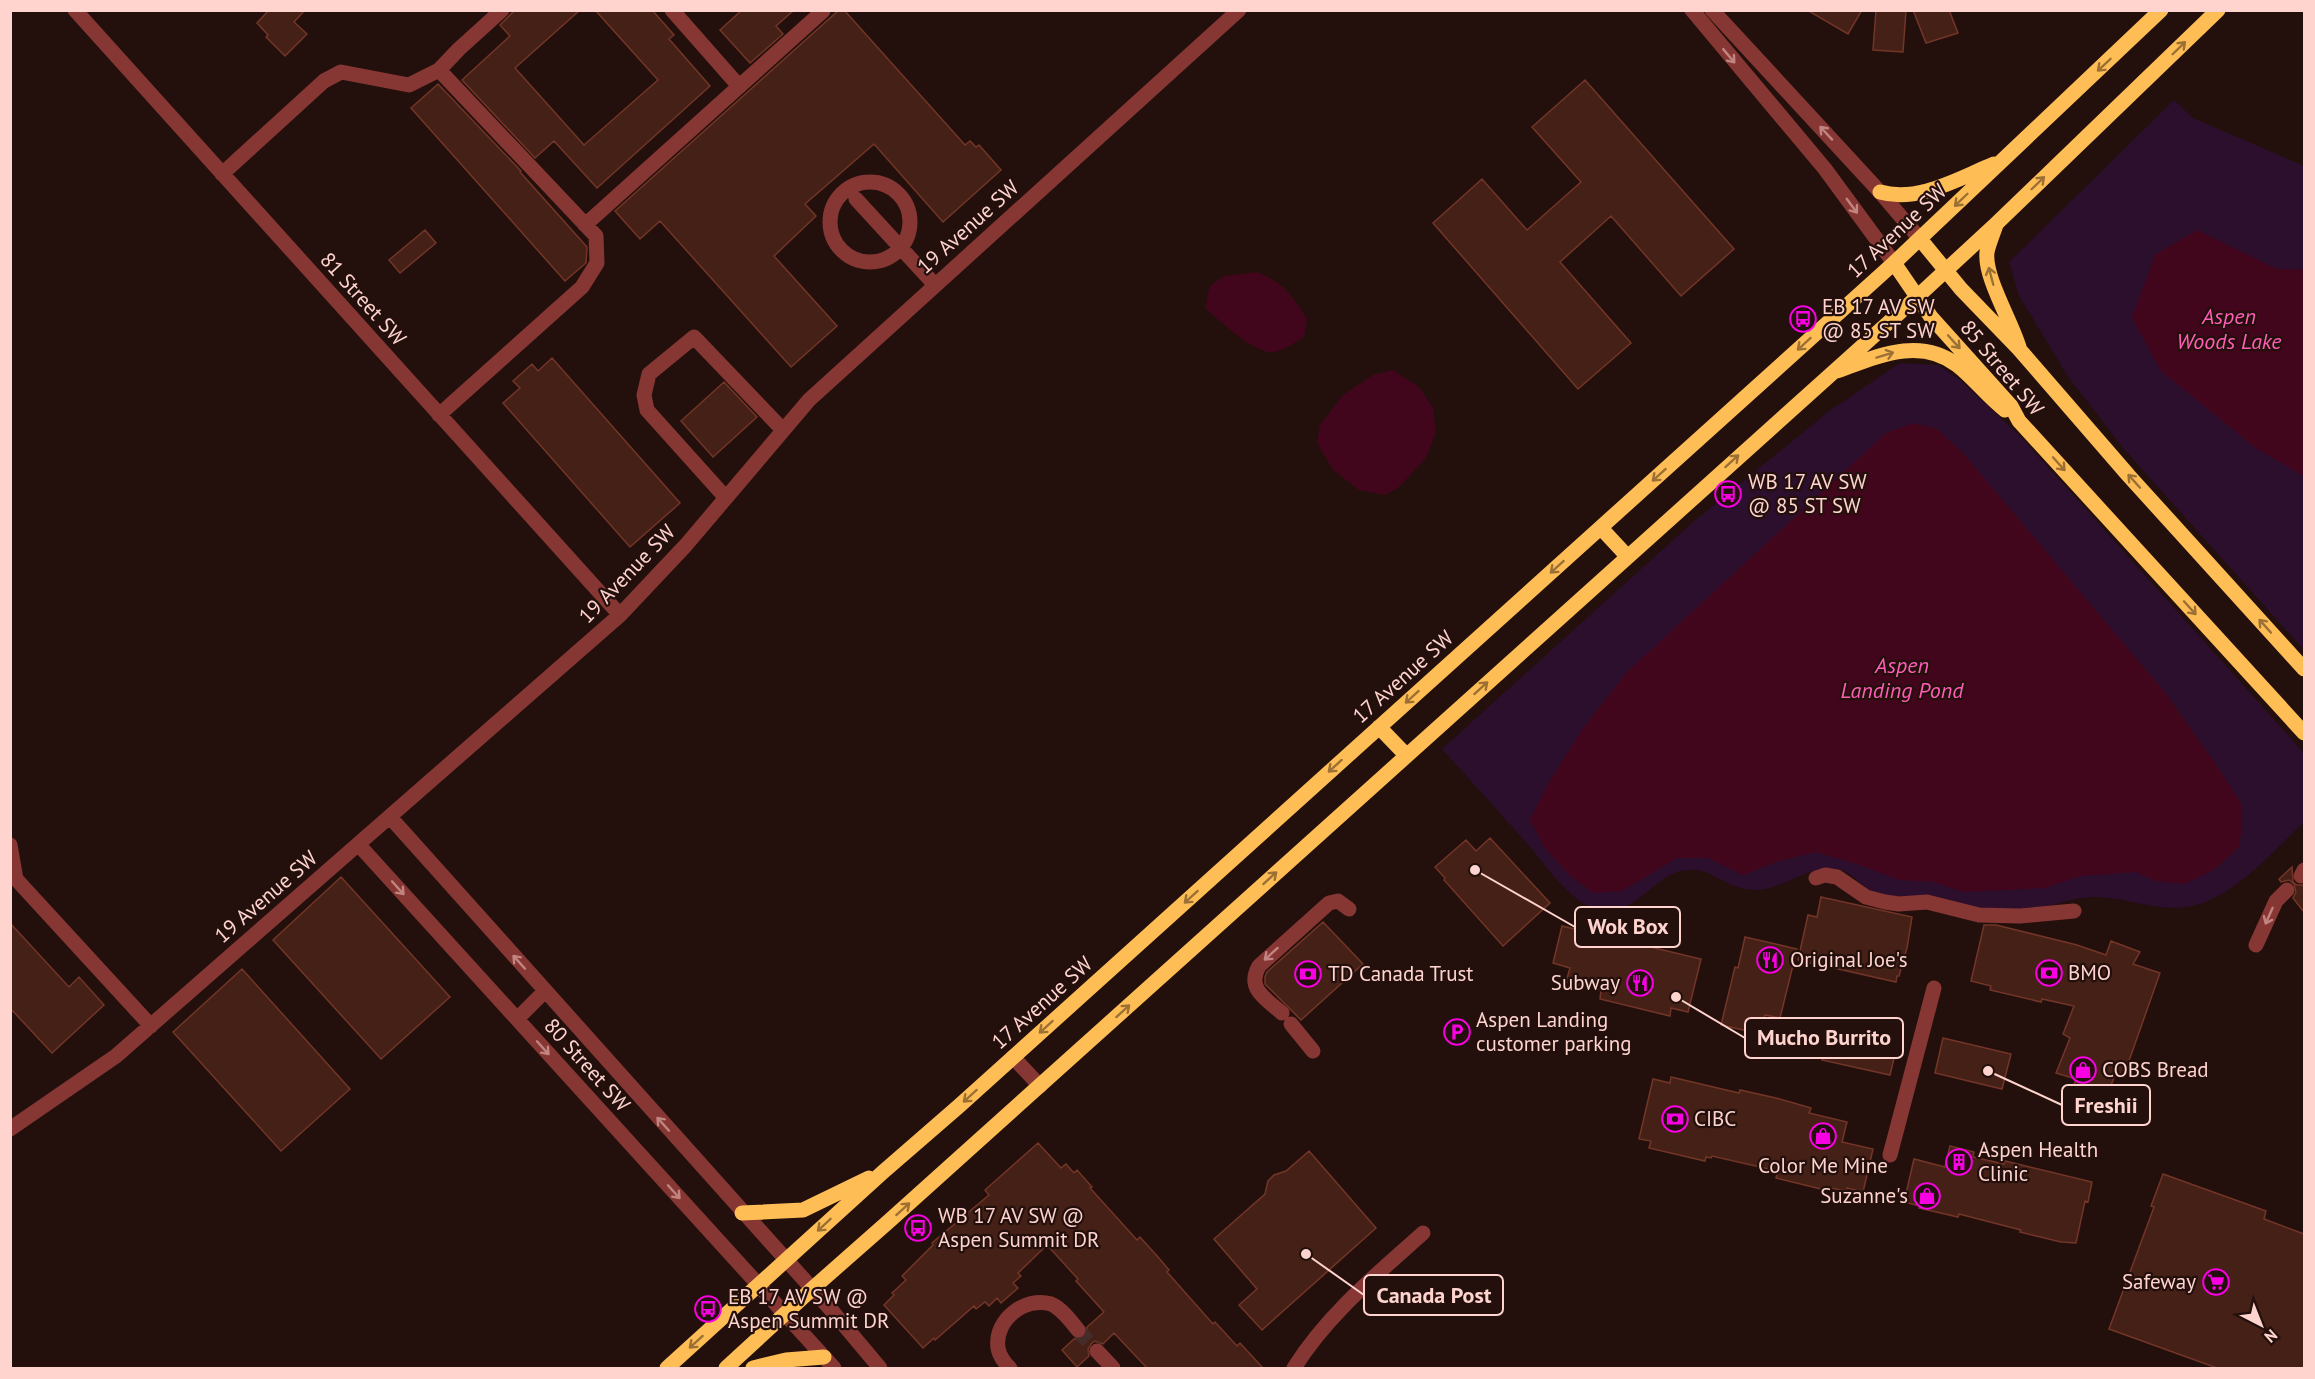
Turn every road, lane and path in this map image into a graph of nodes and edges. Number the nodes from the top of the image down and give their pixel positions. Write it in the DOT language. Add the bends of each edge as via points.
graph roads {
  1 [pos="75,10"];
  2 [pos="502,10"];
  3 [pos="672,10"];
  4 [pos="823,10"];
  5 [pos="1239,10"];
  6 [pos="1692,10"];
  7 [pos="1712,10"];
  8 [pos="2161,10"];
  9 [pos="2218,10"];
  10 [pos="439,70"];
  11 [pos="738,85"];
  12 [pos="2003,160"];
  13 [pos="222,174"];
  14 [pos="1880,192"];
  15 [pos="856,200"];
  16 [pos="1996,224"];
  17 [pos="585,225"];
  18 [pos="1920,239"];
  19 [pos="901,248"];
  20 [pos="1894,263"];
  21 [pos="1945,270"];
  22 [pos="935,285"];
  23 [pos="1917,297"];
  24 [pos="2019,349"];
  25 [pos="1830,374"];
  26 [pos="440,415"];
  27 [pos="2019,421"];
  28 [pos="783,430"];
  29 [pos="726,498"];
  30 [pos="1600,528"];
  31 [pos="1627,556"];
  32 [pos="620,615"];
  33 [pos="2304,669"];
  34 [pos="1379,727"];
  35 [pos="2304,733"];
  36 [pos="1406,755"];
  37 [pos="390,817"];
  38 [pos="358,844"];
  39 [pos="10,845"];
  40 [pos="1816,878"];
  41 [pos="2287,890"];
  42 [pos="1349,909"];
  43 [pos="2074,911"];
  44 [pos="2256,945"];
  45 [pos="1934,988"];
  46 [pos="545,992"];
  47 [pos="517,1019"];
  48 [pos="151,1026"];
  49 [pos="1313,1051"];
  50 [pos="1013,1057"];
  51 [pos="1040,1086"];
  52 [pos="10,1129"];
  53 [pos="1890,1155"];
  54 [pos="883,1172"];
  55 [pos="742,1213"];
  56 [pos="1423,1233"];
  57 [pos="786,1261"];
  58 [pos="759,1286"];
  59 [pos="812,1289"];
  60 [pos="785,1314"];
  61 [pos="1078,1330"];
  62 [pos="1098,1351"];
  63 [pos="829,1363"];
  64 [pos="667,1368"];
  65 [pos="726,1368"];
  66 [pos="753,1368"];
  67 [pos="880,1368"];
  68 [pos="1010,1368"];
  69 [pos="1113,1368"];
  70 [pos="1294,1368"];
  1 -- 13 [label="street, 81 Street SW"];
  2 -- 10 [label="street"];
  3 -- 11 [label="street"];
  4 -- 11 [label="street"];
  5 -- 22 [label="street, 19 Avenue SW"];
  6 -- 20 [label="street, 85 Street SW, one-way" via="1825,169"];
  14 -- 7 [label="street, 85 Street SW, one-way"];
  8 -- 12 [label="main road, 17 Avenue SW, one-way"];
  16 -- 9 [label="main road, one-way"];
  10 -- 13 [label="street" via="409,85 341,72 324,81"];
  10 -- 17 [label="street"];
  11 -- 17 [label="street"];
  12 -- 14 [label="main road" via="1914,195"];
  12 -- 18 [label="main road, 17 Avenue SW, one-way"];
  13 -- 26 [label="street, 81 Street SW"];
  14 -- 18 [label="street, 85 Street SW"];
  15 -- 19 [label="street"];
  16 -- 21 [label="main road"];
  24 -- 16 [label="main road, one-way" via="1989,273 1987,254"];
  17 -- 26 [label="street" via="596,236 597,263 582,287"];
  18 -- 20 [label="main road, 17 Avenue SW"];
  18 -- 21 [label="main road, 85 Street SW"];
  19 -- 19 [label="street" via="911,223 903,197 893,188 867,181 854,185 834,203 830,228 842,251 866,262 885,259"];
  19 -- 22 [label="street"];
  20 -- 23 [label="main road, 85 Street SW"];
  20 -- 30 [label="main road, 17 Avenue SW, one-way"];
  21 -- 23 [label="main road"];
  21 -- 24 [label="main road, 85 Street SW"];
  22 -- 28 [label="street, 19 Avenue SW" via="808,400"];
  23 -- 25 [label="main road"];
  23 -- 27 [label="main road, 85 Street SW, one-way" via="2011,406"];
  33 -- 24 [label="main road, 85 Street SW, one-way"];
  25 -- 27 [label="main road, one-way" via="1888,352 1910,349 1935,354 1957,365"];
  31 -- 25 [label="main road, one-way"];
  26 -- 32 [label="street, 81 Street SW"];
  27 -- 35 [label="main road, 85 Street SW, one-way"];
  28 -- 29 [label="street, 19 Avenue SW"];
  28 -- 29 [label="street" via="694,337 649,374 647,410"];
  29 -- 32 [label="street, 19 Avenue SW"];
  30 -- 31 [label="main road"];
  30 -- 34 [label="main road, 17 Avenue SW, one-way"];
  36 -- 31 [label="main road, one-way"];
  32 -- 37 [label="street, 19 Avenue SW"];
  34 -- 36 [label="main road"];
  34 -- 50 [label="main road, 17 Avenue SW, one-way"];
  51 -- 36 [label="main road, one-way"];
  37 -- 38 [label="street, 19 Avenue SW"];
  46 -- 37 [label="street, 80 Street SW, one-way"];
  38 -- 47 [label="street, 80 Street SW, one-way"];
  38 -- 48 [label="street, 19 Avenue SW"];
  39 -- 48 [label="street" via="16,879"];
  40 -- 43 [label="street" via="1837,877 1866,897 1885,902 1927,903 1979,915"];
  41 -- 44 [label="street, one-way" via="2276,901"];
  42 -- 49 [label="street, one-way" via="1338,901 1329,903 1259,966 1254,975 1261,996 1287,1019"];
  45 -- 53 [label="street"];
  46 -- 47 [label="street"];
  55 -- 46 [label="street, 80 Street SW, one-way"];
  47 -- 58 [label="street, 80 Street SW, one-way"];
  48 -- 52 [label="street, 19 Avenue SW" via="116,1056"];
  50 -- 51 [label="street"];
  50 -- 54 [label="main road, 17 Avenue SW, one-way"];
  59 -- 51 [label="main road, one-way"];
  54 -- 55 [label="main road" via="803,1210"];
  54 -- 57 [label="main road, 17 Avenue SW, one-way"];
  55 -- 57 [label="street, 80 Street SW"];
  56 -- 70 [label="street" via="1332,1318"];
  57 -- 58 [label="main road, 17 Avenue SW"];
  57 -- 59 [label="street, 80 Street SW"];
  58 -- 60 [label="street, 80 Street SW"];
  58 -- 64 [label="main road, 17 Avenue SW, one-way"];
  59 -- 60 [label="main road"];
  59 -- 67 [label="street, 80 Street SW"];
  60 -- 63 [label="street, 80 Street SW"];
  60 -- 65 [label="main road"];
  61 -- 68 [label="street" via="1052,1304 1032,1302 1013,1311 1000,1331 998,1348"];
  62 -- 69 [label="street"];
  63 -- 66 [label="main road" via="794,1359"];
}
